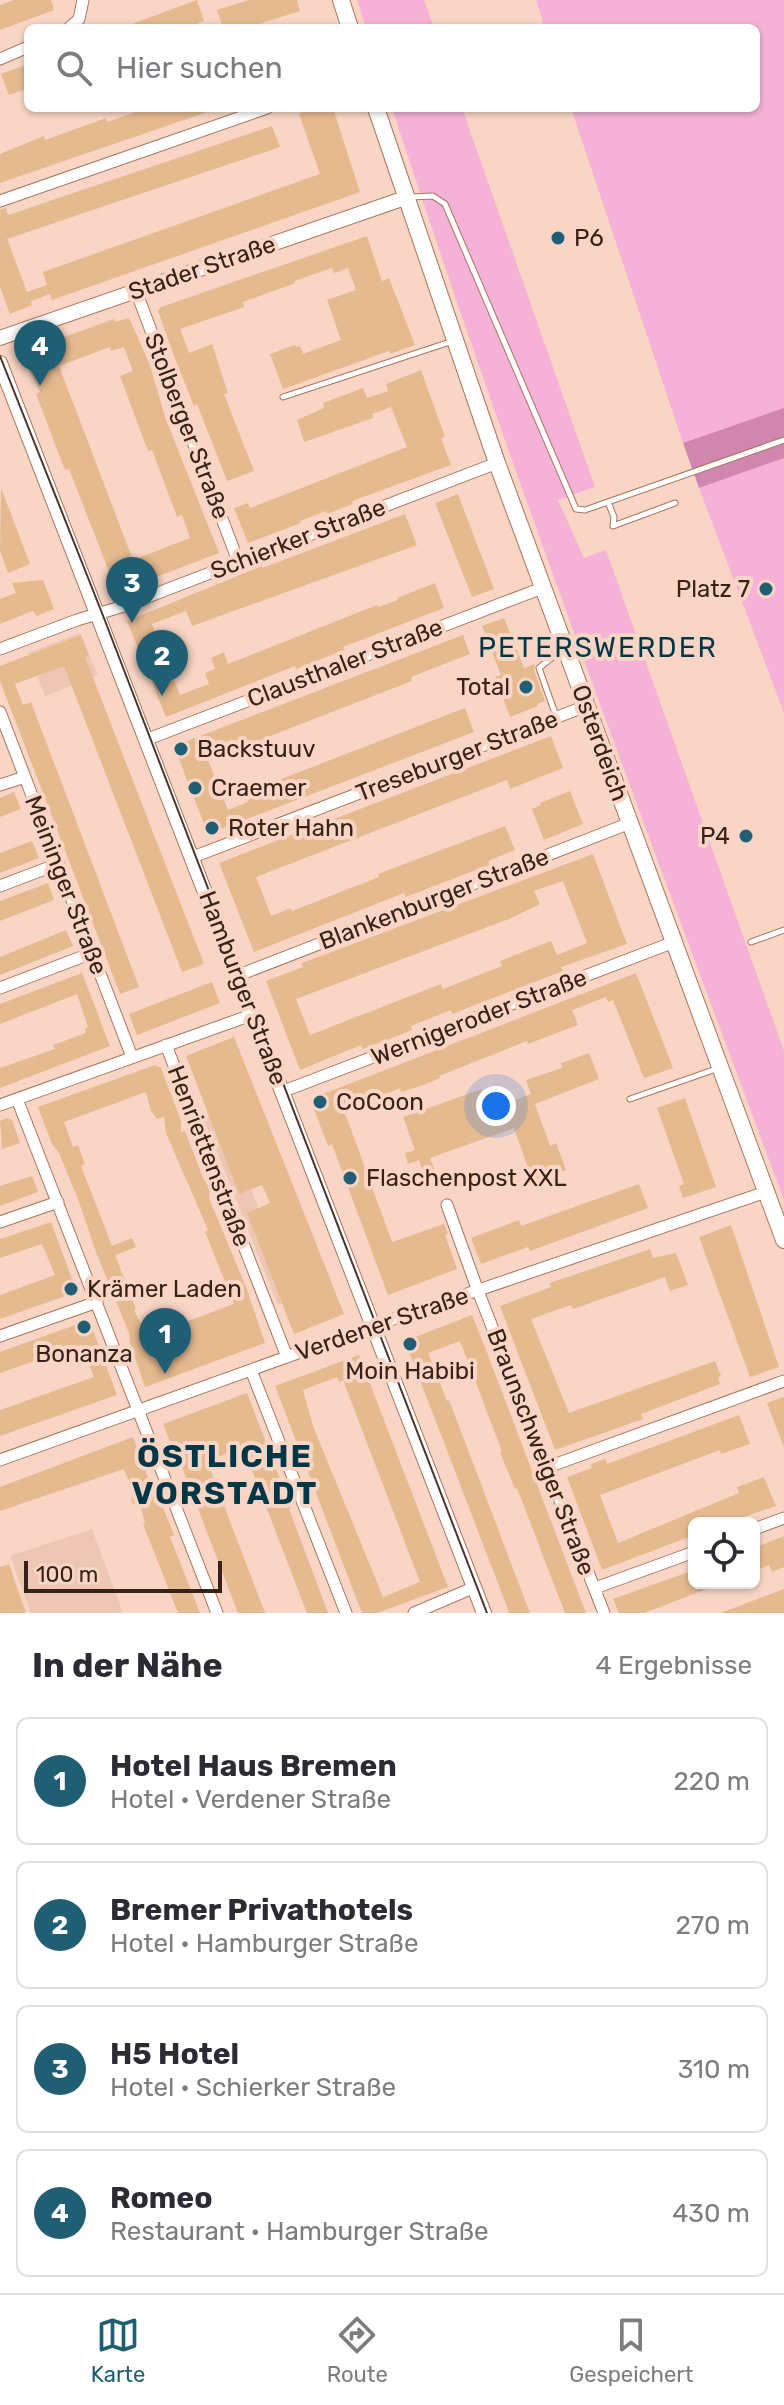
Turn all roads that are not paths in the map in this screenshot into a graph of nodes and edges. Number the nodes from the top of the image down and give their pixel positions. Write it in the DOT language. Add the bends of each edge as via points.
graph roads {
  1 [pos="83,0"];
  2 [pos="341,0"];
  3 [pos="73,24"];
  4 [pos="349,24"];
  5 [pos="24,49"];
  6 [pos="0,59"];
  7 [pos="256,112"];
  8 [pos="377,112"];
  9 [pos="405,198"];
  10 [pos="0,201"];
  11 [pos="136,291"];
  12 [pos="0,338"];
  13 [pos="454,341"];
  14 [pos="0,363"];
  15 [pos="283,397"];
  16 [pos="784,440"];
  17 [pos="497,463"];
  18 [pos="608,502"];
  19 [pos="675,503"];
  20 [pos="238,561"];
  21 [pos="542,588"];
  22 [pos="99,614"];
  23 [pos="565,648"];
  24 [pos="0,649"];
  25 [pos="586,706"];
  26 [pos="0,712"];
  27 [pos="557,717"];
  28 [pos="148,739"];
  29 [pos="25,777"];
  30 [pos="0,785"];
  31 [pos="630,823"];
  32 [pos="193,857"];
  33 [pos="58,864"];
  34 [pos="0,886"];
  35 [pos="784,930"];
  36 [pos="674,942"];
  37 [pos="751,942"];
  38 [pos="92,953"];
  39 [pos="239,975"];
  40 [pos="0,988"];
  41 [pos="254,1014"];
  42 [pos="166,1045"];
  43 [pos="132,1057"];
  44 [pos="720,1067"];
  45 [pos="284,1091"];
  46 [pos="17,1099"];
  47 [pos="630,1099"];
  48 [pos="0,1105"];
  49 [pos="766,1192"];
  50 [pos="58,1202"];
  51 [pos="447,1205"];
  52 [pos="0,1222"];
  53 [pos="784,1240"];
  54 [pos="478,1291"];
  55 [pos="97,1302"];
  56 [pos="373,1326"];
  57 [pos="0,1336"];
  58 [pos="287,1357"];
  59 [pos="251,1370"];
  60 [pos="784,1381"];
  61 [pos="138,1410"];
  62 [pos="0,1460"];
  63 [pos="548,1467"];
  64 [pos="784,1518"];
  65 [pos="760,1527"];
  66 [pos="688,1554"];
  67 [pos="475,1587"];
  68 [pos="595,1588"];
  69 [pos="217,1613"];
  70 [pos="346,1613"];
  71 [pos="414,1613"];
  72 [pos="484,1613"];
  73 [pos="604,1613"];
  1 -- 3 [label="street"];
  2 -- 4 [label="main road"];
  5 -- 6 [label="street"];
  7 -- 10 [label="street"];
  8 -- 9 [label="main road, Osterdeich"];
  9 -- 11 [label="street, Stader Straße"];
  9 -- 13 [label="main road, Osterdeich"];
  9 -- 18 [label="lane" via="433,196 445,204 576,509"];
  11 -- 12 [label="street, Stader Straße"];
  11 -- 20 [label="street, Stolberger Straße"];
  13 -- 15 [label="lane"];
  13 -- 17 [label="main road, Osterdeich"];
  14 -- 22 [label="street, Hamburger Straße"];
  16 -- 18 [label="lane"];
  17 -- 20 [label="street, Schierker Straße"];
  17 -- 21 [label="main road, Osterdeich"];
  18 -- 19 [label="lane" via="613,526"];
  20 -- 22 [label="street, Schierker Straße"];
  21 -- 23 [label="main road, Osterdeich"];
  21 -- 28 [label="street, Clausthaler Straße"];
  22 -- 24 [label="street, Schierker Straße"];
  22 -- 28 [label="street, Hamburger Straße"];
  23 -- 25 [label="main road, Osterdeich"];
  23 -- 27 [label="lane" via="539,668"];
  25 -- 27 [label="street, Treseburger Straße"];
  25 -- 31 [label="main road, Osterdeich"];
  26 -- 29 [label="street, Meininger Straße"];
  27 -- 32 [label="street, Treseburger Straße"];
  28 -- 32 [label="street, Hamburger Straße"];
  29 -- 30 [label="street"];
  29 -- 33 [label="street, Meininger Straße"];
  31 -- 36 [label="main road, Osterdeich"];
  31 -- 39 [label="street, Blankenburger Straße"];
  32 -- 39 [label="street, Hamburger Straße"];
  33 -- 34 [label="street"];
  33 -- 38 [label="street, Meininger Straße"];
  35 -- 37 [label="lane"];
  36 -- 44 [label="main road, Osterdeich"];
  36 -- 45 [label="street, Wernigeroder Straße"];
  38 -- 40 [label="street"];
  38 -- 43 [label="street, Meininger Straße"];
  39 -- 41 [label="street, Hamburger Straße"];
  41 -- 42 [label="street"];
  41 -- 45 [label="street, Hamburger Straße"];
  42 -- 43 [label="street"];
  42 -- 58 [label="street, Henriettenstraße"];
  43 -- 46 [label="street"];
  44 -- 47 [label="lane"];
  44 -- 49 [label="main road, Osterdeich"];
  45 -- 56 [label="street, Hamburger Straße"];
  46 -- 48 [label="street"];
  46 -- 50 [label="street"];
  49 -- 53 [label="main road, Osterdeich"];
  49 -- 54 [label="street, Verdener Straße"];
  50 -- 52 [label="street"];
  50 -- 55 [label="street"];
  51 -- 54 [label="street, Braunschweiger Straße"];
  54 -- 56 [label="street, Verdener Straße"];
  54 -- 63 [label="street, Braunschweiger Straße"];
  55 -- 57 [label="street"];
  55 -- 61 [label="street"];
  56 -- 58 [label="street, Verdener Straße"];
  56 -- 67 [label="street, Hamburger Straße"];
  58 -- 59 [label="street, Verdener Straße"];
  59 -- 61 [label="street, Verdener Straße"];
  59 -- 70 [label="street"];
  60 -- 63 [label="street"];
  61 -- 62 [label="street, Verdener Straße"];
  61 -- 69 [label="street"];
  63 -- 68 [label="street, Braunschweiger Straße"];
  64 -- 65 [label="street"];
  66 -- 68 [label="street"];
  67 -- 71 [label="street"];
  67 -- 72 [label="street, Hamburger Straße"];
  68 -- 73 [label="street, Braunschweiger Straße"];
}
